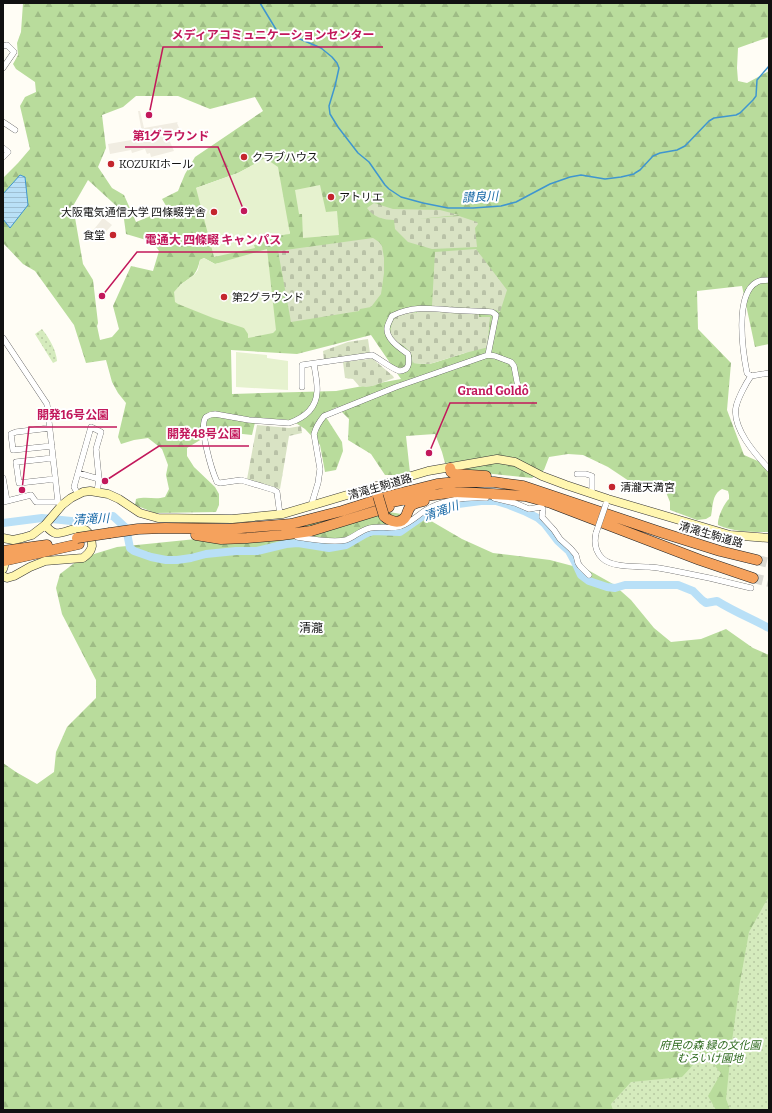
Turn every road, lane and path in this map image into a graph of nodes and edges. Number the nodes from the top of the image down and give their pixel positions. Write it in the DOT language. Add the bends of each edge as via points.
graph roads {
  1 [pos="3,46"];
  2 [pos="3,68"];
  3 [pos="3,122"];
  4 [pos="16,130"];
  5 [pos="3,148"];
  6 [pos="3,158"];
  7 [pos="769,280"];
  8 [pos="3,338"];
  9 [pos="488,355"];
  10 [pos="314,364"];
  11 [pos="769,373"];
  12 [pos="751,376"];
  13 [pos="302,387"];
  14 [pos="519,392"];
  15 [pos="50,428"];
  16 [pos="52,446"];
  17 [pos="53,458"];
  18 [pos="450,468"];
  19 [pos="769,469"];
  20 [pos="78,473"];
  21 [pos="577,474"];
  22 [pos="3,478"];
  23 [pos="55,479"];
  24 [pos="99,479"];
  25 [pos="376,491"];
  26 [pos="97,492"];
  27 [pos="476,493"];
  28 [pos="78,494"];
  29 [pos="592,494"];
  30 [pos="548,495"];
  31 [pos="428,500"];
  32 [pos="607,501"];
  33 [pos="5,502"];
  34 [pos="59,505"];
  35 [pos="398,505"];
  36 [pos="311,506"];
  37 [pos="407,511"];
  38 [pos="280,514"];
  39 [pos="46,524"];
  40 [pos="297,533"];
  41 [pos="196,534"];
  42 [pos="110,535"];
  43 [pos="3,538"];
  44 [pos="769,538"];
  45 [pos="78,541"];
  46 [pos="47,545"];
  47 [pos="3,551"];
  48 [pos="3,555"];
  49 [pos="757,560"];
  50 [pos="3,570"];
  51 [pos="589,575"];
  52 [pos="752,583"];
  1 -- 2 [label="street" via="8,45 14,52"];
  3 -- 4 [label="street"];
  5 -- 6 [label="street" via="8,152"];
  7 -- 12 [label="street" via="757,282 751,287 743,309 741,329 744,359 747,373"];
  8 -- 15 [label="street" via="47,404"];
  9 -- 10 [label="street" via="496,315 492,312 420,308 392,316 387,329 394,343 408,354 409,363 404,370 396,371 372,355"];
  9 -- 14 [label="street" via="511,362"];
  9 -- 36 [label="street" via="324,416 314,434 320,469"];
  10 -- 13 [label="street" via="302,365"];
  10 -- 38 [label="street" via="317,393 313,406 310,411 294,421 289,423 249,420 215,414 206,417 204,421 203,431 208,456 217,482 241,480 274,490 277,492"];
  11 -- 12 [label="street"];
  12 -- 19 [label="street" via="738,401 737,421 746,440"];
  15 -- 16 [label="street"];
  15 -- 16 [label="street" via="11,434 13,450"];
  16 -- 17 [label="street"];
  17 -- 23 [label="street"];
  17 -- 23 [label="street" via="16,462 18,483"];
  18 -- 25 [label="street" via="428,471"];
  18 -- 29 [label="street" via="489,460 508,460 542,476"];
  18 -- 30 [label="highway" via="455,474 524,481"];
  20 -- 24 [label="street"];
  20 -- 24 [label="street" via="91,426 101,432 96,449"];
  20 -- 28 [label="street" via="74,486"];
  21 -- 29 [label="street" via="592,476"];
  22 -- 33 [label="street"];
  23 -- 34 [label="street"];
  24 -- 26 [label="street"];
  25 -- 36 [label="street"];
  25 -- 37 [label="highway, bridge" via="384,516 390,521 404,519"];
  26 -- 28 [label="street"];
  26 -- 38 [label="street" via="119,498 140,513 158,518 232,519"];
  27 -- 31 [label="highway"];
  27 -- 41 [label="highway, 清滝生駒道路" via="455,492 392,502 324,522 282,531"];
  27 -- 52 [label="highway, 清滝生駒道路" via="525,496 551,503 700,560"];
  28 -- 34 [label="street"];
  29 -- 32 [label="street"];
  30 -- 42 [label="highway, 清滝生駒道路" via="523,486 494,482 456,482 389,496 291,524 229,529 138,529"];
  30 -- 49 [label="highway, 清滝生駒道路" via="663,533"];
  31 -- 35 [label="highway"];
  31 -- 37 [label="highway" via="414,504"];
  32 -- 44 [label="street" via="730,535"];
  32 -- 52 [label="street, bridge" via="594,540 602,558 610,563"];
  33 -- 34 [label="street" via="31,495 36,502"];
  34 -- 39 [label="street"];
  35 -- 37 [label="highway" via="404,506"];
  35 -- 40 [label="highway"];
  36 -- 38 [label="street"];
  39 -- 43 [label="street" via="32,535 13,540"];
  39 -- 50 [label="street" via="54,533 74,529 85,530 91,538 90,552 82,558 45,561 7,578"];
  40 -- 41 [label="highway" via="221,539"];
  40 -- 51 [label="street" via="297,536 315,540 342,540 371,528 402,526 427,509 448,502 495,498 529,509 541,507 542,517 572,549 580,566"];
  41 -- 42 [label="highway, 清滝生駒道路"];
  42 -- 45 [label="highway, 清滝生駒道路"];
  45 -- 46 [label="highway, 清滝生駒道路"];
  45 -- 50 [label="highway, 清滝生駒道路"];
  46 -- 47 [label="highway"];
  46 -- 48 [label="highway, 清滝生駒道路"];
}
